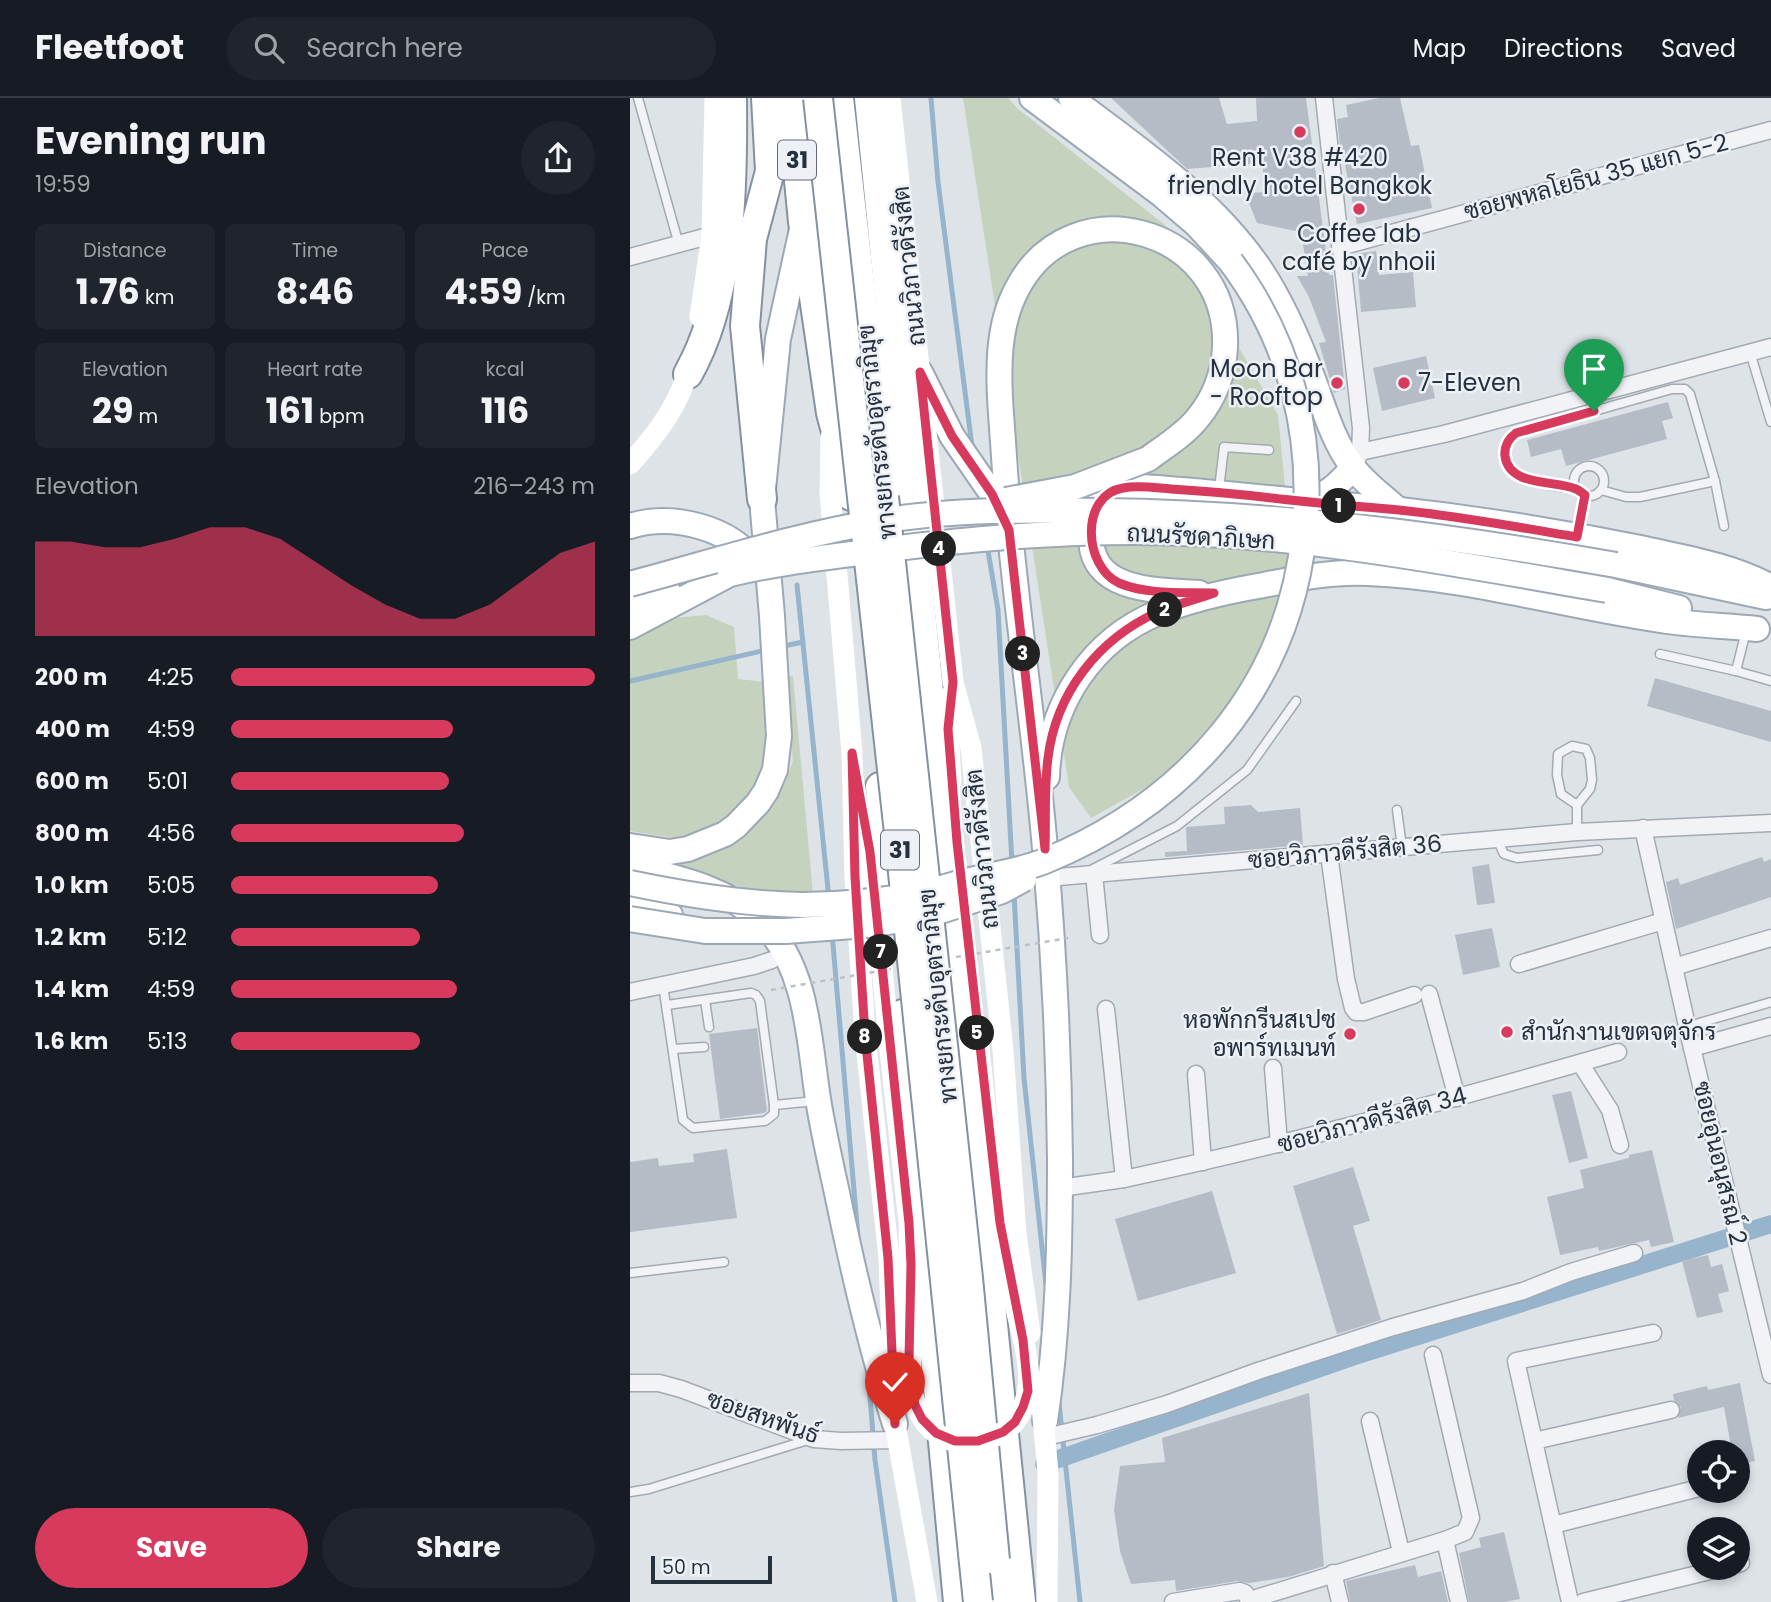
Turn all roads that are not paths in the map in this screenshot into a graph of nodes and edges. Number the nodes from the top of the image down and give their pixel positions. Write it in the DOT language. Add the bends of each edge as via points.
graph roads {
  1 [pos="638,98"];
  2 [pos="715,98"];
  3 [pos="732,98"];
  4 [pos="766,98"];
  5 [pos="791,98"];
  6 [pos="818,98"];
  7 [pos="839,98"];
  8 [pos="869,98"];
  9 [pos="890,98"];
  10 [pos="1032,98"];
  11 [pos="1071,98"];
  12 [pos="1325,98"];
  13 [pos="1771,130"];
  14 [pos="803,222"];
  15 [pos="712,235"];
  16 [pos="679,245"];
  17 [pos="1340,247"];
  18 [pos="630,257"];
  19 [pos="1771,346"];
  20 [pos="1750,352"];
  21 [pos="920,372"];
  22 [pos="688,374"];
  23 [pos="831,413"];
  24 [pos="1771,422"];
  25 [pos="1269,450"];
  26 [pos="1357,460"];
  27 [pos="630,464"];
  28 [pos="1715,481"];
  29 [pos="1601,490"];
  30 [pos="1219,492"];
  31 [pos="1581,492"];
  32 [pos="762,499"];
  33 [pos="1298,501"];
  34 [pos="1398,510"];
  35 [pos="944,513"];
  36 [pos="630,526"];
  37 [pos="1724,526"];
  38 [pos="1009,530"];
  39 [pos="1577,537"];
  40 [pos="730,574"];
  41 [pos="769,583"];
  42 [pos="630,584"];
  43 [pos="1771,587"];
  44 [pos="1214,593"];
  45 [pos="1771,598"];
  46 [pos="630,605"];
  47 [pos="630,627"];
  48 [pos="1758,630"];
  49 [pos="1660,654"];
  50 [pos="1737,671"];
  51 [pos="1771,681"];
  52 [pos="953,682"];
  53 [pos="1296,701"];
  54 [pos="852,753"];
  55 [pos="1577,805"];
  56 [pos="1397,810"];
  57 [pos="1771,823"];
  58 [pos="1643,828"];
  59 [pos="1577,832"];
  60 [pos="1497,839"];
  61 [pos="630,846"];
  62 [pos="1402,847"];
  63 [pos="1598,850"];
  64 [pos="1329,854"];
  65 [pos="1046,863"];
  66 [pos="630,866"];
  67 [pos="1094,874"];
  68 [pos="1077,876"];
  69 [pos="630,883"];
  70 [pos="635,911"];
  71 [pos="1663,921"];
  72 [pos="1100,935"];
  73 [pos="1771,938"];
  74 [pos="772,960"];
  75 [pos="1519,964"];
  76 [pos="1674,967"];
  77 [pos="663,985"];
  78 [pos="630,992"];
  79 [pos="705,1000"];
  80 [pos="1771,1002"];
  81 [pos="667,1005"];
  82 [pos="1106,1009"];
  83 [pos="804,1012"];
  84 [pos="1689,1026"];
  85 [pos="1771,1026"];
  86 [pos="709,1027"];
  87 [pos="704,1046"];
  88 [pos="1692,1048"];
  89 [pos="673,1049"];
  90 [pos="1618,1052"];
  91 [pos="1580,1063"];
  92 [pos="1273,1068"];
  93 [pos="1196,1074"];
  94 [pos="1457,1098"];
  95 [pos="818,1101"];
  96 [pos="774,1105"];
  97 [pos="1279,1144"];
  98 [pos="1620,1145"];
  99 [pos="1203,1162"];
  100 [pos="1125,1179"];
  101 [pos="1060,1188"];
  102 [pos="1634,1253"];
  103 [pos="724,1262"];
  104 [pos="630,1273"];
  105 [pos="1763,1308"];
  106 [pos="1653,1334"];
  107 [pos="1433,1355"];
  108 [pos="1771,1375"];
  109 [pos="630,1383"];
  110 [pos="1671,1410"];
  111 [pos="1370,1421"];
  112 [pos="1045,1429"];
  113 [pos="885,1436"];
  114 [pos="814,1438"];
  115 [pos="1534,1441"];
  116 [pos="1687,1491"];
  117 [pos="630,1492"];
  118 [pos="1553,1525"];
  119 [pos="1444,1540"];
  120 [pos="1401,1552"];
  121 [pos="1333,1573"];
  122 [pos="1687,1577"];
  123 [pos="1250,1601"];
  124 [pos="927,1602"];
  125 [pos="958,1602"];
  126 [pos="978,1602"];
  127 [pos="999,1602"];
  128 [pos="1021,1602"];
  129 [pos="1047,1602"];
  130 [pos="1173,1602"];
  131 [pos="1340,1602"];
  132 [pos="1459,1602"];
  133 [pos="1570,1602"];
  134 [pos="1583,1602"];
  1 -- 16 [label="lane"];
  2 -- 15 [label="main road"];
  3 -- 22 [label="highway" via="721,270 705,338"];
  4 -- 32 [label="highway" via="770,171 752,239 745,326"];
  5 -- 14 [label="highway, 31"];
  6 -- 126 [label="highway, ทางยกระดับอุตราภิมุข / 31, bridge"];
  7 -- 127 [label="highway, ทางยกระดับอุตราภิมุข / 31, bridge" via="920,815"];
  8 -- 128 [label="highway, ถนนวิภาวดีรังสิต / 31"];
  9 -- 21 [label="main road, ถนนวิภาวดีรังสิต"];
  10 -- 65 [label="main road, bridge" via="1161,195 1231,262 1249,287 1287,365 1306,464 1306,516 1294,592 1251,693 1205,754 1173,786 1118,824"];
  11 -- 26 [label="main road" via="1210,209 1244,248 1284,310 1338,443"];
  12 -- 17 [label="street"];
  13 -- 17 [label="street, ซอยพหลโยธิน 35 แยก 5-2"];
  14 -- 23 [label="highway, 31"];
  14 -- 32 [label="main road" via="778,338"];
  15 -- 16 [label="street"];
  15 -- 22 [label="main road"];
  16 -- 18 [label="street"];
  17 -- 26 [label="street" via="1361,428"];
  19 -- 20 [label="street"];
  20 -- 24 [label="lane"];
  20 -- 26 [label="street"];
  21 -- 38 [label="main road" via="952,436 985,483"];
  21 -- 52 [label="main road, ถนนวิภาวดีรังสิต"];
  22 -- 27 [label="main road" via="670,415"];
  23 -- 54 [label="main road, 31" via="831,492"];
  23 -- 125 [label="highway, 31" via="849,480"];
  25 -- 30 [label="lane" via="1224,447"];
  26 -- 33 [label="main road" via="1334,489"];
  26 -- 34 [label="main road"];
  28 -- 29 [label="lane" via="1640,498"];
  28 -- 31 [label="lane" via="1690,394 1680,387 1516,433 1509,439 1506,460 1515,473"];
  28 -- 37 [label="lane"];
  29 -- 31 [label="lane" via="1594,495"];
  29 -- 31 [label="lane" via="1603,476 1589,466 1577,473 1574,481"];
  30 -- 33 [label="main road"];
  30 -- 44 [label="main road" via="1125,487 1105,494 1093,522 1097,562 1119,583 1141,589"];
  31 -- 39 [label="lane"];
  32 -- 41 [label="main road"];
  33 -- 34 [label="main road"];
  34 -- 39 [label="main road"];
  35 -- 38 [label="main road, bridge" via="1075,487 1148,459 1196,421 1225,362 1225,323 1219,298 1211,281 1187,256 1149,234 1127,229 1079,234 1030,268 1012,298 1001,347 999,388"];
  35 -- 42 [label="main road, ถนนรัชดาภิเษก, bridge" via="778,542"];
  35 -- 45 [label="main road, ถนนรัชดาภิเษก, bridge" via="1138,511 1287,519 1474,541"];
  36 -- 41 [label="main road" via="681,522 722,535 746,552"];
  38 -- 65 [label="main road"];
  39 -- 43 [label="main road" via="1702,561"];
  40 -- 46 [label="main road, ถนนรัชดาภิเษก"];
  40 -- 47 [label="main road"];
  40 -- 48 [label="main road, ถนนรัชดาภิเษก, bridge" via="947,541 1136,532 1285,541 1428,560 1607,590"];
  41 -- 61 [label="main road" via="778,753 766,791 736,826 688,849 670,852"];
  44 -- 48 [label="main road" via="1297,578 1367,573 1465,584 1667,621"];
  44 -- 65 [label="main road" via="1159,612 1123,632 1080,673 1065,697 1048,759"];
  48 -- 50 [label="lane"];
  49 -- 50 [label="lane"];
  50 -- 51 [label="lane"];
  52 -- 54 [label="main road, bridge" via="950,763 977,1031 1000,1223 1028,1391 1015,1422 978,1441 955,1441 936,1433 922,1419 911,1387 909,1223 870,852"];
  52 -- 112 [label="main road, ถนนวิภาวดีรังสิต" via="971,747 1003,1050 1016,1234"];
  53 -- 68 [label="lane" via="1247,770 1177,826"];
  54 -- 113 [label="main road, 31" via="865,1035 888,1258"];
  55 -- 55 [label="lane" via="1590,789 1590,758 1586,749 1572,746 1558,754 1557,775 1561,794"];
  55 -- 59 [label="lane"];
  56 -- 62 [label="lane"];
  57 -- 58 [label="street, ซอยวิภาวดีรังสิต 36"];
  58 -- 59 [label="street, ซอยวิภาวดีรังสิต 36"];
  58 -- 71 [label="street, ซอยอุ่นอนุสรณ์ 2"];
  59 -- 60 [label="street, ซอยวิภาวดีรังสิต 36"];
  60 -- 62 [label="street, ซอยวิภาวดีรังสิต 36"];
  60 -- 63 [label="lane" via="1504,854 1517,858"];
  62 -- 64 [label="street, ซอยวิภาวดีรังสิต 36"];
  64 -- 67 [label="street, ซอยวิภาวดีรังสิต 36"];
  64 -- 94 [label="street" via="1353,1008 1364,1012 1421,995"];
  65 -- 68 [label="street, ซอยวิภาวดีรังสิต 36"];
  65 -- 69 [label="main road, bridge" via="917,894 819,904 764,904"];
  65 -- 70 [label="main road, bridge" via="1002,891 922,917 867,925 705,931"];
  65 -- 101 [label="main road" via="1058,1030"];
  66 -- 83 [label="main road" via="718,892 765,924 786,952"];
  67 -- 68 [label="street, ซอยวิภาวดีรังสิต 36"];
  67 -- 72 [label="street"];
  70 -- 74 [label="main road" via="737,931"];
  71 -- 75 [label="street"];
  71 -- 76 [label="street, ซอยอุ่นอนุสรณ์ 2"];
  73 -- 76 [label="street"];
  74 -- 77 [label="street"];
  74 -- 83 [label="main road"];
  76 -- 84 [label="street, ซอยอุ่นอนุสรณ์ 2"];
  77 -- 78 [label="street"];
  77 -- 81 [label="lane"];
  79 -- 81 [label="lane"];
  79 -- 86 [label="lane"];
  79 -- 96 [label="lane" via="751,993 760,1001"];
  80 -- 84 [label="lane"];
  81 -- 89 [label="lane"];
  82 -- 100 [label="street"];
  83 -- 95 [label="main road"];
  84 -- 88 [label="street, ซอยอุ่นอนุสรณ์ 2"];
  85 -- 88 [label="street"];
  87 -- 89 [label="lane"];
  88 -- 105 [label="street, ซอยอุ่นอนุสรณ์ 2"];
  89 -- 96 [label="lane" via="683,1120 693,1128 765,1121 774,1114"];
  90 -- 91 [label="street, ซอยวิภาวดีรังสิต 34"];
  91 -- 94 [label="street, ซอยวิภาวดีรังสิต 34"];
  91 -- 98 [label="street" via="1610,1110"];
  92 -- 97 [label="street"];
  93 -- 99 [label="street"];
  94 -- 97 [label="street, ซอยวิภาวดีรังสิต 34"];
  95 -- 96 [label="lane"];
  95 -- 113 [label="main road" via="880,1376"];
  97 -- 99 [label="street, ซอยวิภาวดีรังสิต 34"];
  99 -- 100 [label="street, ซอยวิภาวดีรังสิต 34"];
  100 -- 101 [label="street, ซอยวิภาวดีรังสิต 34"];
  101 -- 112 [label="main road"];
  102 -- 112 [label="street" via="1097,1425"];
  103 -- 104 [label="lane"];
  105 -- 108 [label="street, ซอยอุ่นอนุสรณ์ 2"];
  106 -- 115 [label="street" via="1516,1361"];
  107 -- 119 [label="street" via="1471,1518 1465,1532"];
  109 -- 114 [label="street, ซอยสหพันธ์" via="681,1389"];
  110 -- 115 [label="street"];
  111 -- 120 [label="street"];
  112 -- 129 [label="main road, ถนนวิภาวดีรังสิต"];
  113 -- 114 [label="street, ซอยสหพันธ์"];
  113 -- 124 [label="main road, 31"];
  114 -- 117 [label="lane"];
  115 -- 118 [label="street"];
  116 -- 118 [label="street"];
  118 -- 133 [label="street"];
  119 -- 120 [label="street"];
  119 -- 132 [label="street"];
  120 -- 121 [label="street"];
  121 -- 123 [label="street"];
  121 -- 131 [label="street"];
  122 -- 134 [label="street"];
  123 -- 130 [label="street" via="1245,1593 1232,1591"];
}
